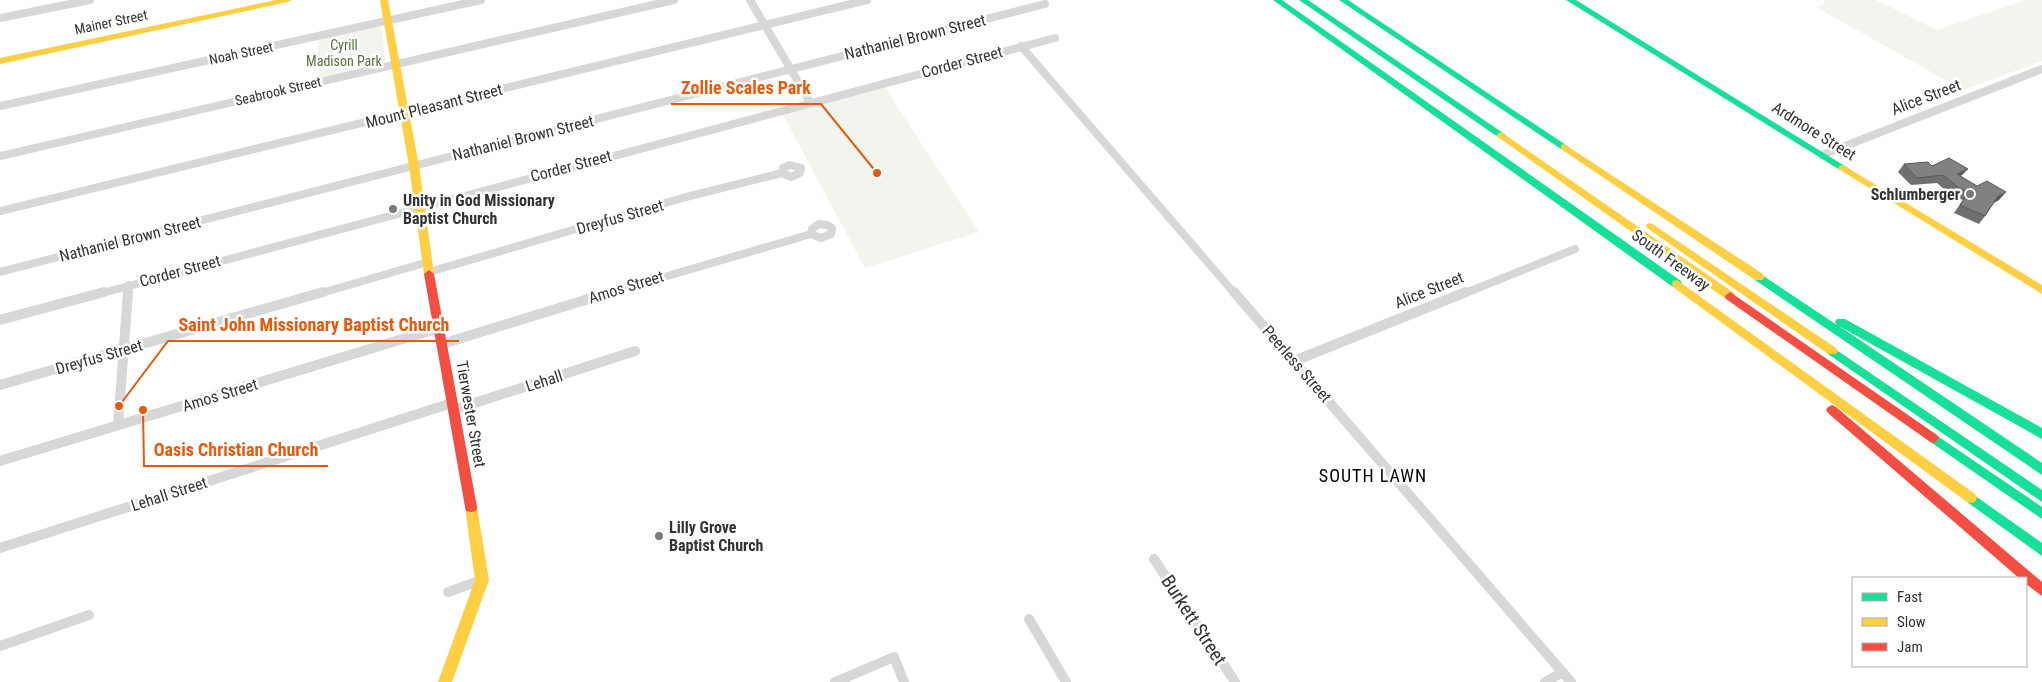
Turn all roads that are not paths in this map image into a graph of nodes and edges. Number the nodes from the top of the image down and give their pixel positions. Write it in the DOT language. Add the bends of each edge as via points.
graph roads {
  1 [pos="90,0"];
  2 [pos="288,0"];
  3 [pos="384,0"];
  4 [pos="481,0"];
  5 [pos="674,0"];
  6 [pos="750,0"];
  7 [pos="867,0"];
  8 [pos="1270,0"];
  9 [pos="1277,0"];
  10 [pos="1303,0"];
  11 [pos="1320,0"];
  12 [pos="1343,0"];
  13 [pos="1353,0"];
  14 [pos="1570,0"];
  15 [pos="1045,4"];
  16 [pos="0,18"];
  17 [pos="388,20"];
  18 [pos="1307,21"];
  19 [pos="765,25"];
  20 [pos="1055,38"];
  21 [pos="1021,46"];
  22 [pos="1434,60"];
  23 [pos="0,61"];
  24 [pos="395,64"];
  25 [pos="791,69"];
  26 [pos="2042,69"];
  27 [pos="810,102"];
  28 [pos="0,106"];
  29 [pos="405,113"];
  30 [pos="1822,155"];
  31 [pos="0,156"];
  32 [pos="414,166"];
  33 [pos="782,174"];
  34 [pos="419,208"];
  35 [pos="0,211"];
  36 [pos="812,234"];
  37 [pos="1575,249"];
  38 [pos="429,267"];
  39 [pos="1748,270"];
  40 [pos="0,272"];
  41 [pos="129,285"];
  42 [pos="2042,290"];
  43 [pos="1697,299"];
  44 [pos="0,320"];
  45 [pos="439,328"];
  46 [pos="442,344"];
  47 [pos="124,350"];
  48 [pos="635,351"];
  49 [pos="1294,361"];
  50 [pos="0,385"];
  51 [pos="453,406"];
  52 [pos="1936,422"];
  53 [pos="118,425"];
  54 [pos="1924,430"];
  55 [pos="2042,434"];
  56 [pos="0,461"];
  57 [pos="2042,470"];
  58 [pos="2042,490"];
  59 [pos="2042,496"];
  60 [pos="2042,514"];
  61 [pos="2042,518"];
  62 [pos="0,548"];
  63 [pos="2042,550"];
  64 [pos="1154,559"];
  65 [pos="2027,577"];
  66 [pos="2027,577"];
  67 [pos="482,580"];
  68 [pos="2042,590"];
  69 [pos="448,592"];
  70 [pos="89,615"];
  71 [pos="1029,619"];
  72 [pos="0,646"];
  73 [pos="1563,672"];
  74 [pos="445,682"];
  75 [pos="835,682"];
  76 [pos="904,682"];
  77 [pos="1066,682"];
  78 [pos="1235,682"];
  79 [pos="1545,682"];
  80 [pos="1571,682"];
  1 -- 16 [label="street"];
  2 -- 23 [label="main road, Mainer Street"];
  3 -- 17 [label="main road, Tierwester Street"];
  4 -- 17 [label="street, Noah Street"];
  5 -- 24 [label="street, Seabrook Street"];
  6 -- 19 [label="street"];
  7 -- 19 [label="street, Mount Pleasant Street"];
  8 -- 18 [label="main road"];
  9 -- 18 [label="main road, South Freeway"];
  10 -- 54 [label="main road"];
  11 -- 52 [label="main road"];
  12 -- 22 [label="main road, South Freeway"];
  13 -- 22 [label="main road"];
  14 -- 30 [label="main road, Ardmore Street"];
  15 -- 25 [label="street, Nathaniel Brown Street"];
  17 -- 24 [label="main road, Tierwester Street"];
  17 -- 28 [label="street, Noah Street"];
  18 -- 43 [label="main road, South Freeway"];
  19 -- 25 [label="street"];
  19 -- 29 [label="street, Mount Pleasant Street"];
  20 -- 21 [label="street, Corder Street"];
  21 -- 27 [label="street, Corder Street"];
  21 -- 49 [label="street, Peerless Street"];
  22 -- 39 [label="main road, South Freeway"];
  24 -- 29 [label="main road, Tierwester Street"];
  24 -- 31 [label="street, Seabrook Street"];
  25 -- 27 [label="street"];
  25 -- 32 [label="street, Nathaniel Brown Street"];
  26 -- 30 [label="street, Alice Street"];
  27 -- 34 [label="street, Corder Street"];
  29 -- 32 [label="main road, Tierwester Street"];
  29 -- 35 [label="street, Mount Pleasant Street"];
  30 -- 42 [label="main road, Ardmore Street"];
  32 -- 34 [label="main road, Tierwester Street"];
  32 -- 40 [label="street, Nathaniel Brown Street"];
  33 -- 38 [label="street, Dreyfus Street"];
  34 -- 38 [label="main road, Tierwester Street"];
  34 -- 41 [label="street, Corder Street"];
  36 -- 46 [label="street, Amos Street"];
  37 -- 49 [label="street, Alice Street"];
  38 -- 45 [label="main road, Tierwester Street"];
  38 -- 47 [label="street, Dreyfus Street"];
  39 -- 55 [label="main road"];
  39 -- 57 [label="main road, South Freeway"];
  41 -- 44 [label="street, Corder Street"];
  41 -- 47 [label="street"];
  43 -- 63 [label="main road, South Freeway"];
  43 -- 65 [label="main road"];
  45 -- 46 [label="main road, Tierwester Street"];
  45 -- 53 [label="street, Amos Street"];
  46 -- 51 [label="main road, Tierwester Street"];
  47 -- 50 [label="street, Dreyfus Street"];
  47 -- 53 [label="street"];
  48 -- 51 [label="street, Lehall"];
  49 -- 73 [label="street, Peerless Street"];
  51 -- 62 [label="street, Lehall Street"];
  51 -- 67 [label="main road, Tierwester Street"];
  52 -- 58 [label="main road"];
  52 -- 59 [label="main road"];
  53 -- 56 [label="street, Amos Street"];
  54 -- 60 [label="main road"];
  54 -- 61 [label="main road"];
  64 -- 78 [label="street, Burkett Street"];
  66 -- 68 [label="main road"];
  67 -- 69 [label="street"];
  67 -- 74 [label="main road, Tierwester Street"];
  70 -- 72 [label="street"];
  71 -- 77 [label="street"];
  73 -- 79 [label="street"];
  73 -- 80 [label="street, Peerless Street"];
  75 -- 76 [label="street" via="894,657"];
}
